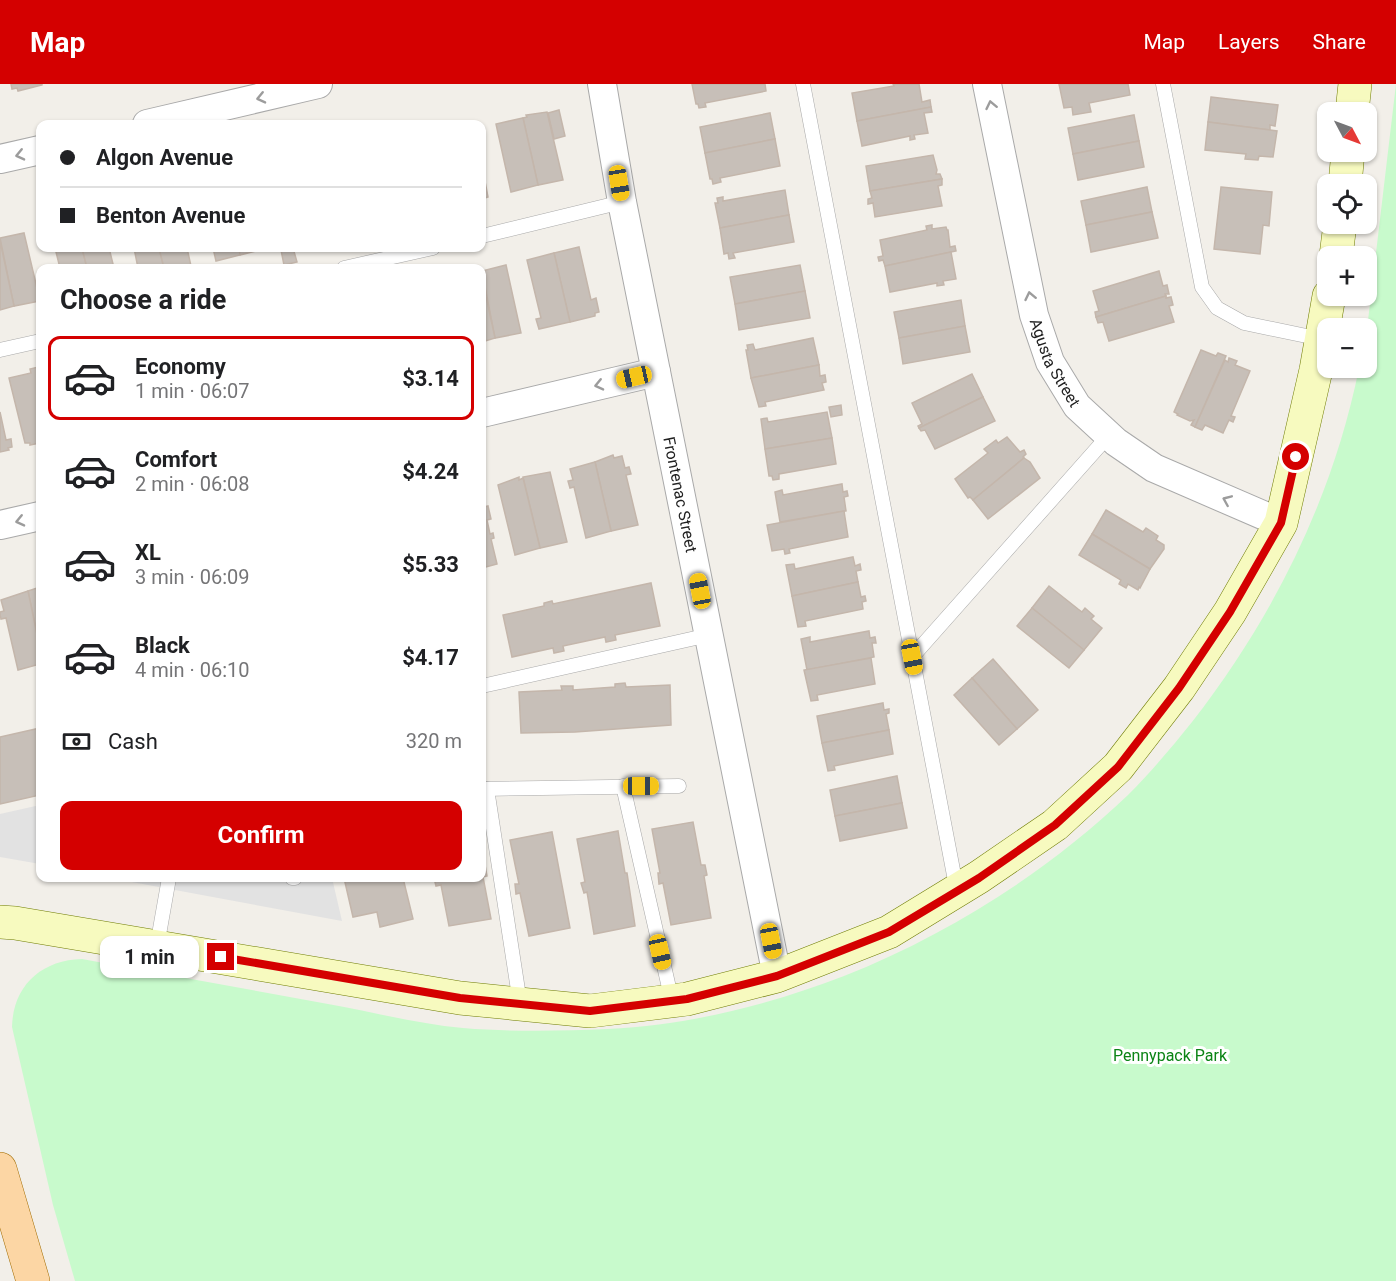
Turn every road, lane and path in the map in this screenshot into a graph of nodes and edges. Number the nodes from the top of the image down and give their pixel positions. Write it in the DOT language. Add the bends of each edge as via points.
graph roads {
  1 [pos="318,84"];
  2 [pos="602,84"];
  3 [pos="803,84"];
  4 [pos="987,84"];
  5 [pos="1163,84"];
  6 [pos="1355,84"];
  7 [pos="1353,102"];
  8 [pos="164,120"];
  9 [pos="36,151"];
  10 [pos="0,159"];
  11 [pos="622,202"];
  12 [pos="486,235"];
  13 [pos="415,252"];
  14 [pos="363,264"];
  15 [pos="1317,338"];
  16 [pos="36,342"];
  17 [pos="0,350"];
  18 [pos="1317,357"];
  19 [pos="656,372"];
  20 [pos="486,412"];
  21 [pos="1109,435"];
  22 [pos="36,517"];
  23 [pos="1281,523"];
  24 [pos="0,525"];
  25 [pos="709,635"];
  26 [pos="912,657"];
  27 [pos="486,685"];
  28 [pos="623,786"];
  29 [pos="679,786"];
  30 [pos="486,789"];
  31 [pos="486,801"];
  32 [pos="168,882"];
  33 [pos="957,891"];
  34 [pos="0,922"];
  35 [pos="157,946"];
  36 [pos="777,976"];
  37 [pos="672,1001"];
  38 [pos="520,1005"];
  39 [pos="0,1169"];
  40 [pos="33,1281"];
  1 -- 8 [label="street, one-way"];
  2 -- 11 [label="street, Frontenac Street"];
  3 -- 26 [label="lane"];
  21 -- 4 [label="street, Agusta Street, one-way" via="1077,406 1050,362 1034,315"];
  5 -- 15 [label="lane" via="1202,287 1217,308 1244,323"];
  6 -- 7 [label="street"];
  9 -- 10 [label="street, one-way"];
  11 -- 12 [label="lane"];
  11 -- 19 [label="street, Frontenac Street"];
  13 -- 14 [label="lane"];
  16 -- 17 [label="lane"];
  18 -- 23 [label="street"];
  19 -- 20 [label="street, one-way"];
  19 -- 25 [label="street, Frontenac Street"];
  23 -- 21 [label="street, Agusta Street, one-way" via="1154,468"];
  21 -- 26 [label="lane"];
  22 -- 24 [label="street, one-way"];
  23 -- 33 [label="street" via="1230,612 1179,688 1118,767 1055,825"];
  25 -- 27 [label="lane"];
  25 -- 36 [label="street, Frontenac Street"];
  26 -- 33 [label="lane"];
  28 -- 29 [label="lane"];
  28 -- 30 [label="lane"];
  28 -- 37 [label="lane"];
  31 -- 38 [label="lane"];
  32 -- 35 [label="lane"];
  33 -- 36 [label="street" via="889,932"];
  34 -- 35 [label="street"];
  35 -- 38 [label="street"];
  36 -- 37 [label="street"];
  37 -- 38 [label="street" via="590,1011"];
  39 -- 40 [label="main road"];
}
